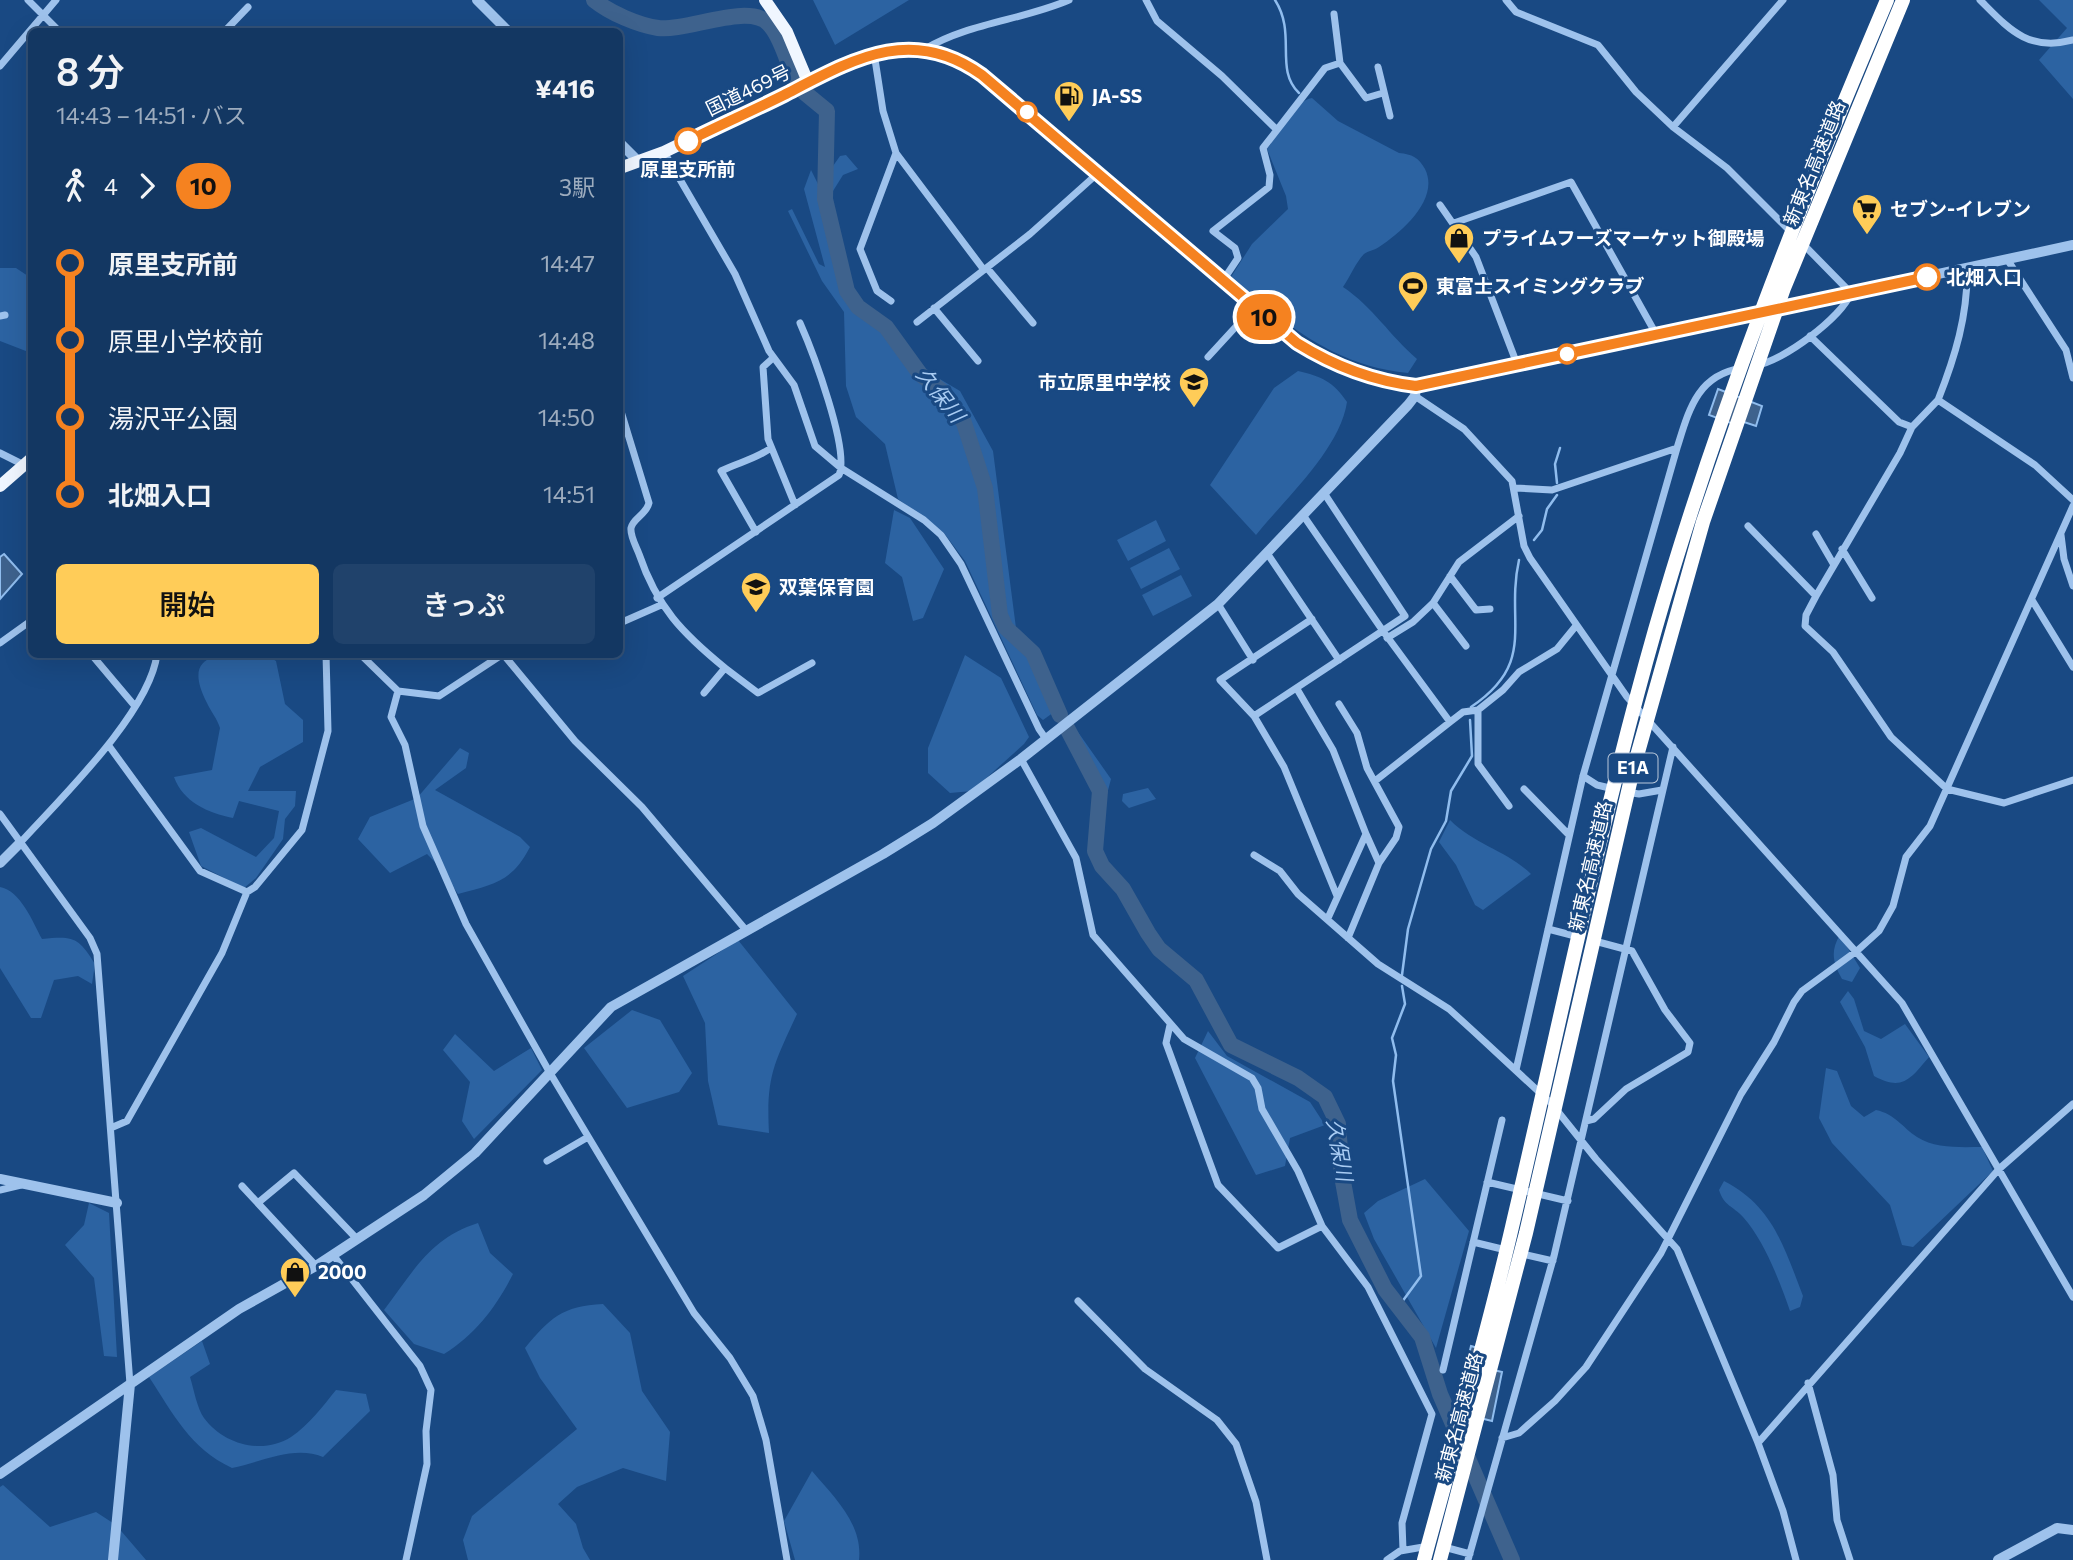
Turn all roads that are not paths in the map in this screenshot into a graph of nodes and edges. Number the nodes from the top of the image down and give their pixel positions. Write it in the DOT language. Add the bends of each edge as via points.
graph roads {
  1 [pos="28,0"];
  2 [pos="56,0"];
  3 [pos="477,0"];
  4 [pos="765,0"];
  5 [pos="1069,0"];
  6 [pos="1146,0"];
  7 [pos="1506,0"];
  8 [pos="1783,0"];
  9 [pos="1887,0"];
  10 [pos="1903,0"];
  11 [pos="1980,0"];
  12 [pos="248,7"];
  13 [pos="1334,14"];
  14 [pos="45,16"];
  15 [pos="34,28"];
  16 [pos="56,28"];
  17 [pos="228,28"];
  18 [pos="505,28"];
  19 [pos="28,35"];
  20 [pos="2073,40"];
  21 [pos="925,49"];
  22 [pos="874,53"];
  23 [pos="1339,63"];
  24 [pos="0,65"];
  25 [pos="1378,67"];
  26 [pos="808,82"];
  27 [pos="1383,93"];
  28 [pos="1390,116"];
  29 [pos="1673,127"];
  30 [pos="1276,129"];
  31 [pos="623,146"];
  32 [pos="664,152"];
  33 [pos="896,153"];
  34 [pos="638,161"];
  35 [pos="623,167"];
  36 [pos="1097,174"];
  37 [pos="1440,205"];
  38 [pos="1454,223"];
  39 [pos="2073,245"];
  40 [pos="2007,259"];
  41 [pos="986,269"];
  42 [pos="1967,269"];
  43 [pos="1222,282"];
  44 [pos="1851,293"];
  45 [pos="891,301"];
  46 [pos="1253,307"];
  47 [pos="934,308"];
  48 [pos="800,323"];
  49 [pos="917,323"];
  50 [pos="1033,323"];
  51 [pos="1656,334"];
  52 [pos="1810,336"];
  53 [pos="1209,357"];
  54 [pos="773,358"];
  55 [pos="978,361"];
  56 [pos="1517,364"];
  57 [pos="2073,378"];
  58 [pos="1416,391"];
  59 [pos="1938,400"];
  60 [pos="623,418"];
  61 [pos="1912,427"];
  62 [pos="771,448"];
  63 [pos="1677,448"];
  64 [pos="0,453"];
  65 [pos="28,462"];
  66 [pos="841,468"];
  67 [pos="0,485"];
  68 [pos="1515,488"];
  69 [pos="1324,493"];
  70 [pos="2073,499"];
  71 [pos="795,505"];
  72 [pos="2073,506"];
  73 [pos="1303,515"];
  74 [pos="1519,516"];
  75 [pos="1748,526"];
  76 [pos="756,532"];
  77 [pos="1816,534"];
  78 [pos="2062,534"];
  79 [pos="1842,549"];
  80 [pos="1267,553"];
  81 [pos="1834,565"];
  82 [pos="1451,576"];
  83 [pos="2073,586"];
  84 [pos="1815,596"];
  85 [pos="1872,598"];
  86 [pos="2032,600"];
  87 [pos="659,602"];
  88 [pos="1433,603"];
  89 [pos="1218,604"];
  90 [pos="1490,610"];
  91 [pos="1312,619"];
  92 [pos="623,622"];
  93 [pos="28,623"];
  94 [pos="1575,627"];
  95 [pos="1385,635"];
  96 [pos="0,643"];
  97 [pos="1466,646"];
  98 [pos="94,658"];
  99 [pos="156,658"];
  100 [pos="326,658"];
  101 [pos="364,658"];
  102 [pos="497,658"];
  103 [pos="506,658"];
  104 [pos="1253,660"];
  105 [pos="1339,660"];
  106 [pos="811,663"];
  107 [pos="2073,667"];
  108 [pos="725,668"];
  109 [pos="1612,676"];
  110 [pos="1297,689"];
  111 [pos="398,691"];
  112 [pos="704,693"];
  113 [pos="1339,704"];
  114 [pos="134,705"];
  115 [pos="1478,710"];
  116 [pos="1254,716"];
  117 [pos="1450,722"];
  118 [pos="1046,739"];
  119 [pos="109,746"];
  120 [pos="1672,747"];
  121 [pos="1021,759"];
  122 [pos="1583,776"];
  123 [pos="2073,780"];
  124 [pos="1375,781"];
  125 [pos="1524,789"];
  126 [pos="1947,789"];
  127 [pos="1662,790"];
  128 [pos="1509,806"];
  129 [pos="0,814"];
  130 [pos="1366,834"];
  131 [pos="1569,835"];
  132 [pos="20,843"];
  133 [pos="1254,855"];
  134 [pos="0,863"];
  135 [pos="1379,863"];
  136 [pos="247,892"];
  137 [pos="1336,896"];
  138 [pos="1328,918"];
  139 [pos="745,929"];
  140 [pos="1548,929"];
  141 [pos="1348,938"];
  142 [pos="1625,947"];
  143 [pos="1858,950"];
  144 [pos="1170,1025"];
  145 [pos="1516,1070"];
  146 [pos="550,1073"];
  147 [pos="2073,1104"];
  148 [pos="1502,1120"];
  149 [pos="1586,1121"];
  150 [pos="113,1127"];
  151 [pos="588,1137"];
  152 [pos="1581,1142"];
  153 [pos="547,1161"];
  154 [pos="1999,1168"];
  155 [pos="0,1179"];
  156 [pos="1487,1182"];
  157 [pos="22,1185"];
  158 [pos="242,1186"];
  159 [pos="0,1190"];
  160 [pos="1567,1201"];
  161 [pos="259,1202"];
  162 [pos="117,1203"];
  163 [pos="1322,1226"];
  164 [pos="356,1238"];
  165 [pos="1668,1238"];
  166 [pos="1473,1242"];
  167 [pos="334,1255"];
  168 [pos="1553,1261"];
  169 [pos="316,1266"];
  170 [pos="2073,1297"];
  171 [pos="1078,1301"];
  172 [pos="1443,1370"];
  173 [pos="1808,1383"];
  174 [pos="130,1384"];
  175 [pos="1502,1438"];
  176 [pos="1758,1444"];
  177 [pos="0,1474"];
  178 [pos="2073,1530"];
  179 [pos="1403,1550"];
  180 [pos="2011,1556"];
  181 [pos="1469,1557"];
  182 [pos="113,1560"];
  183 [pos="406,1560"];
  184 [pos="787,1560"];
  185 [pos="1267,1560"];
  186 [pos="1387,1560"];
  187 [pos="1424,1560"];
  188 [pos="1440,1560"];
  189 [pos="1796,1560"];
  190 [pos="1850,1560"];
  191 [pos="1998,1560"];
  1 -- 14 [label="street"];
  2 -- 14 [label="street"];
  3 -- 18 [label="street"];
  4 -- 26 [label="highway, 国道469号" via="786,32"];
  5 -- 21 [label="street" via="956,34"];
  6 -- 30 [label="street" via="1157,20"];
  7 -- 29 [label="street" via="1516,12 1598,45 1636,92"];
  8 -- 29 [label="street"];
  9 -- 187 [label="highway, 新東名高速道路 / E1A, bridge" via="1769,284 1655,631 1619,766 1511,1231"];
  10 -- 188 [label="highway, 新東名高速道路 / E1A, bridge" via="1784,288 1692,560 1633,770 1525,1233"];
  11 -- 20 [label="street" via="2014,34 2033,42"];
  12 -- 17 [label="street"];
  13 -- 23 [label="street"];
  14 -- 15 [label="street"];
  14 -- 16 [label="street"];
  19 -- 24 [label="street"];
  21 -- 22 [label="street"];
  21 -- 36 [label="street" via="973,68"];
  22 -- 26 [label="street"];
  22 -- 33 [label="street" via="883,111"];
  23 -- 27 [label="street" via="1366,97"];
  23 -- 30 [label="street" via="1325,68"];
  25 -- 27 [label="street"];
  26 -- 32 [label="highway, 国道469号"];
  27 -- 28 [label="street"];
  29 -- 44 [label="street" via="1727,169"];
  30 -- 43 [label="street" via="1263,148 1269,187 1213,231 1235,248 1238,258"];
  31 -- 34 [label="street"];
  32 -- 34 [label="highway, 国道469号"];
  32 -- 54 [label="street" via="735,274"];
  33 -- 41 [label="street"];
  33 -- 45 [label="street" via="860,248 877,291"];
  34 -- 35 [label="highway, 国道469号"];
  36 -- 41 [label="street"];
  36 -- 43 [label="street"];
  37 -- 38 [label="street"];
  38 -- 51 [label="street" via="1571,182"];
  38 -- 56 [label="street" via="1476,257"];
  39 -- 40 [label="street"];
  40 -- 42 [label="street"];
  40 -- 57 [label="street" via="2066,350"];
  41 -- 47 [label="street"];
  41 -- 50 [label="street"];
  42 -- 44 [label="street"];
  42 -- 59 [label="street" via="1967,296 1954,358"];
  43 -- 46 [label="street"];
  44 -- 51 [label="street"];
  44 -- 52 [label="street"];
  46 -- 53 [label="street"];
  46 -- 58 [label="street" via="1297,343 1334,364"];
  47 -- 49 [label="street"];
  47 -- 55 [label="street"];
  48 -- 66 [label="street" via="834,425"];
  51 -- 56 [label="street"];
  52 -- 61 [label="street" via="1885,411"];
  52 -- 63 [label="street" via="1774,361 1712,378 1694,400"];
  54 -- 62 [label="street" via="763,367 762,385"];
  54 -- 66 [label="street" via="801,398 815,446"];
  56 -- 58 [label="street"];
  58 -- 68 [label="street" via="1464,429"];
  58 -- 69 [label="street"];
  59 -- 61 [label="street"];
  59 -- 70 [label="street" via="2035,465"];
  60 -- 87 [label="street" via="649,503 631,532"];
  61 -- 79 [label="street"];
  62 -- 71 [label="street"];
  62 -- 76 [label="street" via="721,471"];
  63 -- 68 [label="street" via="1552,490"];
  63 -- 109 [label="street"];
  64 -- 65 [label="street"];
  65 -- 67 [label="highway"];
  66 -- 71 [label="street" via="839,475"];
  66 -- 118 [label="street" via="941,535 961,564"];
  68 -- 74 [label="street"];
  69 -- 73 [label="street"];
  69 -- 95 [label="street" via="1405,616"];
  71 -- 76 [label="street"];
  72 -- 78 [label="street"];
  73 -- 80 [label="street"];
  73 -- 95 [label="street"];
  74 -- 82 [label="street" via="1460,562"];
  74 -- 94 [label="street" via="1530,558"];
  75 -- 84 [label="street"];
  76 -- 87 [label="street"];
  77 -- 81 [label="street"];
  78 -- 83 [label="street"];
  78 -- 86 [label="street"];
  79 -- 81 [label="street"];
  79 -- 85 [label="street"];
  80 -- 89 [label="street"];
  80 -- 91 [label="street"];
  81 -- 84 [label="street"];
  82 -- 88 [label="street"];
  82 -- 90 [label="street" via="1476,610"];
  84 -- 126 [label="street" via="1805,626 1833,652 1891,737"];
  86 -- 107 [label="street"];
  86 -- 126 [label="street"];
  87 -- 92 [label="street"];
  87 -- 108 [label="street" via="685,635"];
  88 -- 95 [label="street" via="1413,622"];
  88 -- 97 [label="street"];
  89 -- 104 [label="street"];
  89 -- 118 [label="street"];
  91 -- 104 [label="street"];
  91 -- 105 [label="street"];
  93 -- 96 [label="street"];
  94 -- 109 [label="street"];
  94 -- 115 [label="street" via="1557,649 1519,672"];
  95 -- 105 [label="street"];
  95 -- 117 [label="street"];
  98 -- 114 [label="street"];
  99 -- 114 [label="street" via="155,670"];
  100 -- 136 [label="street" via="328,732 302,830"];
  101 -- 111 [label="street"];
  102 -- 111 [label="street" via="439,696"];
  103 -- 139 [label="street"];
  104 -- 116 [label="street" via="1220,680"];
  105 -- 110 [label="street"];
  106 -- 108 [label="street" via="758,693"];
  108 -- 112 [label="street"];
  109 -- 120 [label="street"];
  109 -- 122 [label="street"];
  110 -- 116 [label="street"];
  110 -- 130 [label="street" via="1333,750"];
  111 -- 146 [label="street" via="391,717 405,745 424,826 466,924"];
  113 -- 124 [label="street" via="1357,733"];
  114 -- 119 [label="street"];
  115 -- 117 [label="street" via="1463,712"];
  115 -- 128 [label="street" via="1478,764"];
  116 -- 137 [label="street" via="1284,767"];
  117 -- 124 [label="street"];
  118 -- 121 [label="street"];
  119 -- 132 [label="street"];
  119 -- 136 [label="street" via="200,871"];
  120 -- 127 [label="street"];
  120 -- 143 [label="street"];
  121 -- 139 [label="street" via="933,823"];
  121 -- 144 [label="street" via="1076,858 1093,935"];
  122 -- 127 [label="street" via="1597,785 1631,793"];
  122 -- 131 [label="street"];
  123 -- 126 [label="street" via="2004,803"];
  124 -- 135 [label="street" via="1399,827"];
  125 -- 131 [label="street"];
  126 -- 143 [label="street" via="1930,826 1906,857 1886,919"];
  127 -- 142 [label="street"];
  129 -- 132 [label="street"];
  130 -- 135 [label="street"];
  130 -- 137 [label="street"];
  131 -- 140 [label="street"];
  132 -- 134 [label="street"];
  132 -- 150 [label="street" via="97,954"];
  133 -- 138 [label="street" via="1280,871 1298,894"];
  135 -- 141 [label="street"];
  136 -- 150 [label="street" via="222,953 127,1121"];
  137 -- 138 [label="street"];
  138 -- 141 [label="street"];
  139 -- 146 [label="street" via="611,1007"];
  140 -- 142 [label="street"];
  140 -- 145 [label="street"];
  141 -- 145 [label="street" via="1392,974 1449,1009"];
  142 -- 149 [label="street"];
  142 -- 149 [label="street" via="1632,951 1665,1010 1690,1043 1688,1052 1626,1089"];
  143 -- 154 [label="street" via="1902,1003"];
  143 -- 165 [label="street" via="1794,1002"];
  144 -- 163 [label="street" via="1184,1039 1252,1078 1262,1109 1298,1171"];
  144 -- 163 [label="street" via="1166,1043 1209,1163 1226,1195 1278,1248"];
  145 -- 152 [label="street"];
  146 -- 151 [label="street"];
  146 -- 164 [label="street" via="447,1177"];
  147 -- 154 [label="street"];
  148 -- 156 [label="street"];
  149 -- 152 [label="street"];
  150 -- 162 [label="street"];
  151 -- 153 [label="street"];
  151 -- 184 [label="street" via="694,1313 753,1396 766,1440"];
  152 -- 160 [label="street"];
  152 -- 165 [label="street"];
  154 -- 170 [label="street"];
  154 -- 173 [label="street"];
  155 -- 157 [label="street"];
  156 -- 160 [label="street"];
  156 -- 166 [label="street"];
  157 -- 159 [label="street"];
  157 -- 162 [label="street"];
  158 -- 161 [label="street"];
  160 -- 168 [label="street"];
  161 -- 164 [label="street" via="294,1173"];
  161 -- 169 [label="street"];
  162 -- 174 [label="street"];
  163 -- 179 [label="street" via="1368,1287 1432,1414 1402,1523"];
  164 -- 167 [label="street"];
  165 -- 175 [label="street" via="1586,1367 1519,1433"];
  165 -- 176 [label="street" via="1692,1282"];
  166 -- 168 [label="street"];
  166 -- 172 [label="street"];
  167 -- 169 [label="street"];
  167 -- 183 [label="street" via="420,1366 430,1390 427,1464"];
  168 -- 175 [label="street"];
  169 -- 174 [label="street" via="239,1309"];
  171 -- 185 [label="street" via="1145,1369 1217,1420 1236,1444 1256,1502"];
  173 -- 176 [label="street"];
  173 -- 190 [label="street"];
  174 -- 177 [label="street"];
  174 -- 182 [label="street"];
  175 -- 181 [label="street"];
  176 -- 189 [label="street"];
  178 -- 180 [label="street" via="2057,1528"];
  179 -- 181 [label="street" via="1438,1546"];
  179 -- 186 [label="street"];
  180 -- 191 [label="street"];
}
